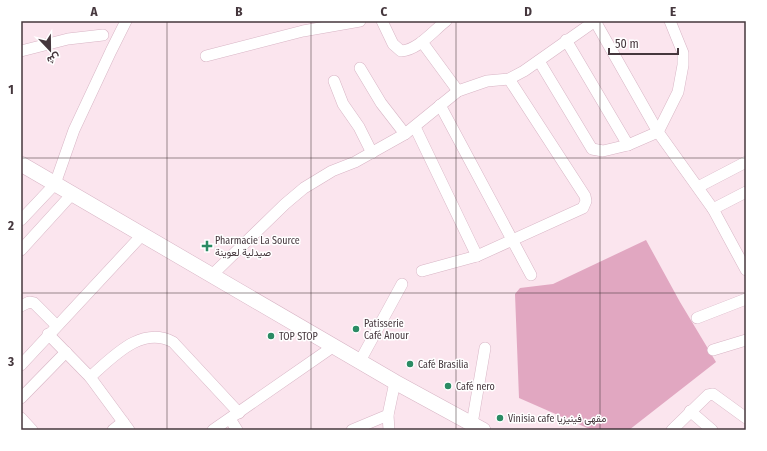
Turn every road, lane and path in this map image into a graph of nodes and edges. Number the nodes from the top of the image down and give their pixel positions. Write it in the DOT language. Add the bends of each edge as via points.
graph roads {
  1 [pos="126,21"];
  2 [pos="360,21"];
  3 [pos="382,21"];
  4 [pos="446,21"];
  5 [pos="595,21"];
  6 [pos="670,21"];
  7 [pos="103,35"];
  8 [pos="566,40"];
  9 [pos="422,42"];
  10 [pos="21,51"];
  11 [pos="206,56"];
  12 [pos="539,61"];
  13 [pos="360,68"];
  14 [pos="508,79"];
  15 [pos="334,81"];
  16 [pos="458,91"];
  17 [pos="440,105"];
  18 [pos="415,127"];
  19 [pos="658,132"];
  20 [pos="405,134"];
  21 [pos="628,145"];
  22 [pos="372,153"];
  23 [pos="746,162"];
  24 [pos="21,164"];
  25 [pos="55,184"];
  26 [pos="698,187"];
  27 [pos="746,192"];
  28 [pos="72,194"];
  29 [pos="712,209"];
  30 [pos="21,220"];
  31 [pos="142,235"];
  32 [pos="513,241"];
  33 [pos="21,250"];
  34 [pos="477,256"];
  35 [pos="746,270"];
  36 [pos="422,271"];
  37 [pos="212,275"];
  38 [pos="531,275"];
  39 [pos="402,284"];
  40 [pos="746,299"];
  41 [pos="21,306"];
  42 [pos="697,318"];
  43 [pos="56,325"];
  44 [pos="48,334"];
  45 [pos="746,340"];
  46 [pos="334,346"];
  47 [pos="485,348"];
  48 [pos="712,350"];
  49 [pos="66,352"];
  50 [pos="360,361"];
  51 [pos="21,365"];
  52 [pos="90,377"];
  53 [pos="395,382"];
  54 [pos="21,398"];
  55 [pos="690,412"];
  56 [pos="388,415"];
  57 [pos="234,416"];
  58 [pos="21,418"];
  59 [pos="746,418"];
  60 [pos="126,426"];
  61 [pos="478,427"];
  62 [pos="32,430"];
  63 [pos="113,430"];
  64 [pos="213,430"];
  65 [pos="237,430"];
  66 [pos="352,430"];
  67 [pos="389,430"];
  68 [pos="672,430"];
  69 [pos="712,430"];
  1 -- 25 [label="street" via="74,130"];
  2 -- 11 [label="street" via="302,31"];
  3 -- 9 [label="street" via="393,44 401,51"];
  4 -- 9 [label="street"];
  5 -- 8 [label="street"];
  5 -- 19 [label="street"];
  6 -- 19 [label="street" via="683,53 684,65 678,92"];
  7 -- 10 [label="street" via="68,39"];
  8 -- 12 [label="street"];
  8 -- 21 [label="street"];
  9 -- 16 [label="street"];
  12 -- 14 [label="street"];
  12 -- 21 [label="street" via="592,149 603,151"];
  13 -- 20 [label="street" via="381,103"];
  14 -- 16 [label="street" via="487,81"];
  14 -- 32 [label="street" via="586,196 583,208"];
  15 -- 22 [label="street" via="343,104 359,127"];
  16 -- 17 [label="street"];
  17 -- 18 [label="street"];
  17 -- 32 [label="street"];
  18 -- 20 [label="street"];
  18 -- 34 [label="street"];
  19 -- 21 [label="street"];
  19 -- 26 [label="street"];
  20 -- 22 [label="street"];
  22 -- 37 [label="street" via="332,171 304,188"];
  23 -- 26 [label="street"];
  24 -- 25 [label="main road"];
  25 -- 28 [label="main road"];
  25 -- 30 [label="street"];
  26 -- 29 [label="street"];
  27 -- 29 [label="street"];
  28 -- 31 [label="main road"];
  28 -- 33 [label="street"];
  29 -- 35 [label="street"];
  31 -- 37 [label="main road"];
  31 -- 43 [label="street"];
  32 -- 34 [label="street"];
  32 -- 38 [label="street"];
  34 -- 36 [label="street"];
  37 -- 46 [label="main road"];
  39 -- 50 [label="street"];
  40 -- 42 [label="street"];
  41 -- 43 [label="street" via="29,302 34,303"];
  43 -- 44 [label="street"];
  44 -- 49 [label="street"];
  44 -- 51 [label="street"];
  45 -- 48 [label="street"];
  46 -- 50 [label="main road"];
  46 -- 57 [label="street"];
  47 -- 61 [label="street"];
  49 -- 52 [label="street"];
  49 -- 54 [label="street"];
  50 -- 53 [label="main road"];
  52 -- 57 [label="street" via="128,345 155,337 165,338 173,342"];
  52 -- 60 [label="street"];
  53 -- 56 [label="street"];
  53 -- 61 [label="main road"];
  55 -- 59 [label="street" via="708,395 713,394"];
  55 -- 68 [label="street"];
  55 -- 69 [label="street"];
  56 -- 66 [label="street"];
  56 -- 67 [label="street"];
  57 -- 64 [label="street"];
  57 -- 65 [label="street"];
  58 -- 62 [label="street"];
  60 -- 63 [label="street"];
}
